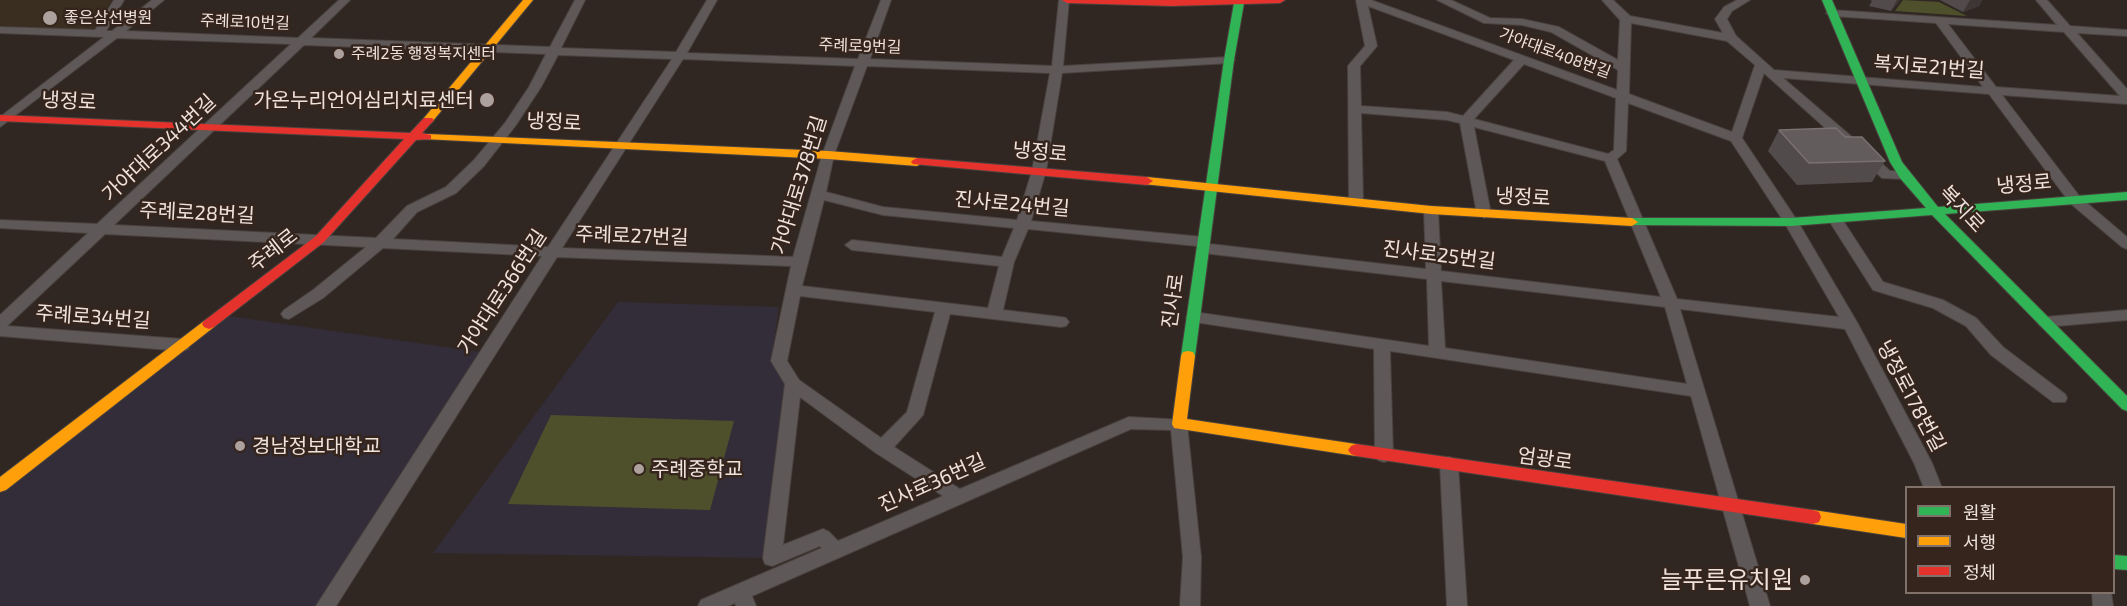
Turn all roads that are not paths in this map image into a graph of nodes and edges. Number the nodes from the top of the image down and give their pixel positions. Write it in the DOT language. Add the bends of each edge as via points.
graph roads {
  1 [pos="118,0"];
  2 [pos="159,0"];
  3 [pos="345,0"];
  4 [pos="528,0"];
  5 [pos="580,0"];
  6 [pos="712,0"];
  7 [pos="886,0"];
  8 [pos="1066,0"];
  9 [pos="1280,0"];
  10 [pos="1361,0"];
  11 [pos="1442,0"];
  12 [pos="1607,0"];
  13 [pos="1744,0"];
  14 [pos="2041,0"];
  15 [pos="1239,3"];
  16 [pos="1829,7"];
  17 [pos="1626,20"];
  18 [pos="1939,20"];
  19 [pos="2067,29"];
  20 [pos="0,30"];
  21 [pos="2127,33"];
  22 [pos="98,34"];
  23 [pos="115,34"];
  24 [pos="1731,38"];
  25 [pos="302,41"];
  26 [pos="489,47"];
  27 [pos="555,50"];
  28 [pos="680,55"];
  29 [pos="1523,58"];
  30 [pos="1229,60"];
  31 [pos="864,63"];
  32 [pos="1766,68"];
  33 [pos="1625,69"];
  34 [pos="1057,70"];
  35 [pos="1862,82"];
  36 [pos="1993,91"];
  37 [pos="1621,95"];
  38 [pos="2127,98"];
  39 [pos="1355,109"];
  40 [pos="2,120"];
  41 [pos="1466,120"];
  42 [pos="210,127"];
  43 [pos="416,135"];
  44 [pos="1736,138"];
  45 [pos="499,139"];
  46 [pos="2033,143"];
  47 [pos="623,144"];
  48 [pos="828,155"];
  49 [pos="1610,158"];
  50 [pos="1039,171"];
  51 [pos="1904,175"];
  52 [pos="1211,186"];
  53 [pos="819,194"];
  54 [pos="2127,196"];
  55 [pos="2075,200"];
  56 [pos="1356,201"];
  57 [pos="1431,210"];
  58 [pos="1935,211"];
  59 [pos="1484,214"];
  60 [pos="1835,219"];
  61 [pos="1638,222"];
  62 [pos="1791,222"];
  63 [pos="0,224"];
  64 [pos="1023,224"];
  65 [pos="102,228"];
  66 [pos="320,239"];
  67 [pos="379,242"];
  68 [pos="2127,244"];
  69 [pos="852,245"];
  70 [pos="1203,245"];
  71 [pos="554,252"];
  72 [pos="799,262"];
  73 [pos="1007,262"];
  74 [pos="1433,276"];
  75 [pos="793,290"];
  76 [pos="1671,303"];
  77 [pos="944,308"];
  78 [pos="290,314"];
  79 [pos="994,314"];
  80 [pos="2127,315"];
  81 [pos="1194,317"];
  82 [pos="1060,322"];
  83 [pos="2044,322"];
  84 [pos="0,324"];
  85 [pos="1850,324"];
  86 [pos="0,331"];
  87 [pos="182,345"];
  88 [pos="1382,345"];
  89 [pos="1437,351"];
  90 [pos="794,384"];
  91 [pos="1697,391"];
  92 [pos="2059,398"];
  93 [pos="2127,405"];
  94 [pos="1179,424"];
  95 [pos="882,448"];
  96 [pos="1384,455"];
  97 [pos="1449,464"];
  98 [pos="0,486"];
  99 [pos="1932,486"];
  100 [pos="957,496"];
  101 [pos="1732,505"];
  102 [pos="1905,531"];
  103 [pos="836,551"];
  104 [pos="743,599"];
  105 [pos="326,606"];
  106 [pos="708,606"];
  107 [pos="1190,606"];
  108 [pos="1457,606"];
  109 [pos="1760,606"];
  1 -- 22 [label="street"];
  2 -- 23 [label="street"];
  3 -- 25 [label="street, 가야대로344번길"];
  4 -- 26 [label="main road, 주례로"];
  5 -- 27 [label="street"];
  6 -- 28 [label="street, 가야대로366번길"];
  7 -- 31 [label="street, 가야대로378번길"];
  8 -- 15 [label="main road"];
  8 -- 34 [label="street"];
  9 -- 15 [label="main road"];
  10 -- 29 [label="street, 가야대로408번길"];
  10 -- 39 [label="street" via="1371,46 1354,66"];
  11 -- 33 [label="street" via="1488,21 1522,22 1555,29"];
  12 -- 17 [label="street"];
  13 -- 24 [label="street" via="1728,9 1722,19"];
  14 -- 19 [label="street"];
  15 -- 30 [label="main road, 진사로"];
  16 -- 18 [label="street"];
  16 -- 35 [label="main road, 복지로"];
  17 -- 24 [label="street"];
  17 -- 33 [label="street"];
  18 -- 19 [label="street"];
  18 -- 36 [label="street, 복지로21번길"];
  19 -- 21 [label="street"];
  19 -- 38 [label="street"];
  20 -- 22 [label="street, 주례로10번길"];
  22 -- 23 [label="street, 주례로10번길"];
  23 -- 25 [label="street, 주례로10번길"];
  23 -- 40 [label="street"];
  24 -- 32 [label="street"];
  25 -- 26 [label="street, 주례로10번길"];
  25 -- 42 [label="street, 가야대로344번길"];
  26 -- 27 [label="street, 주례로9번길"];
  26 -- 43 [label="main road, 주례로"];
  27 -- 28 [label="street, 주례로9번길"];
  27 -- 45 [label="street"];
  28 -- 31 [label="street, 주례로9번길"];
  28 -- 47 [label="street, 가야대로366번길"];
  29 -- 37 [label="street, 가야대로408번길"];
  29 -- 41 [label="street"];
  30 -- 34 [label="street, 주례로9번길"];
  30 -- 52 [label="main road, 진사로"];
  31 -- 34 [label="street, 주례로9번길"];
  31 -- 48 [label="street, 가야대로378번길"];
  32 -- 35 [label="street, 복지로21번길"];
  32 -- 44 [label="street"];
  32 -- 51 [label="street" via="1887,175"];
  33 -- 37 [label="street"];
  34 -- 50 [label="street"];
  35 -- 36 [label="street, 복지로21번길"];
  35 -- 51 [label="main road, 복지로"];
  36 -- 38 [label="street, 복지로21번길"];
  36 -- 46 [label="street, 복지로21번길"];
  37 -- 44 [label="street, 가야대로408번길"];
  37 -- 49 [label="street" via="1620,151"];
  39 -- 41 [label="street"];
  39 -- 56 [label="street"];
  40 -- 42 [label="main road, 냉정로"];
  41 -- 49 [label="street"];
  41 -- 59 [label="street"];
  42 -- 43 [label="main road, 냉정로"];
  42 -- 65 [label="street, 가야대로344번길"];
  43 -- 45 [label="main road, 냉정로"];
  43 -- 66 [label="main road, 주례로"];
  44 -- 62 [label="street, 냉정로178번길"];
  45 -- 47 [label="main road, 냉정로"];
  45 -- 67 [label="street" via="451,190 412,209"];
  46 -- 55 [label="street, 냉정로"];
  47 -- 48 [label="main road, 냉정로"];
  47 -- 71 [label="street, 가야대로366번길"];
  48 -- 50 [label="main road, 냉정로"];
  48 -- 53 [label="street, 가야대로378번길"];
  49 -- 61 [label="street"];
  50 -- 52 [label="main road, 냉정로"];
  50 -- 64 [label="street"];
  51 -- 58 [label="main road, 복지로"];
  52 -- 56 [label="main road, 냉정로"];
  52 -- 70 [label="main road, 진사로"];
  53 -- 64 [label="street, 진사로24번길" via="883,211"];
  53 -- 72 [label="street, 가야대로378번길"];
  54 -- 55 [label="main road, 냉정로"];
  55 -- 58 [label="main road, 냉정로"];
  55 -- 68 [label="street, 냉정로"];
  56 -- 57 [label="main road, 냉정로"];
  57 -- 59 [label="main road, 냉정로"];
  57 -- 74 [label="street"];
  58 -- 60 [label="main road, 냉정로"];
  58 -- 83 [label="main road, 복지로"];
  59 -- 61 [label="main road, 냉정로"];
  60 -- 62 [label="main road, 냉정로"];
  60 -- 92 [label="street" via="1878,286 1938,304 1971,322 1997,351"];
  61 -- 62 [label="main road, 냉정로"];
  61 -- 76 [label="street"];
  62 -- 85 [label="street, 냉정로178번길"];
  63 -- 65 [label="street, 주례로28번길"];
  64 -- 70 [label="street, 진사로24번길"];
  64 -- 73 [label="street"];
  65 -- 66 [label="street, 주례로28번길"];
  65 -- 84 [label="street, 가야대로344번길"];
  66 -- 67 [label="street, 주례로27번길"];
  66 -- 87 [label="main road, 주례로"];
  67 -- 71 [label="street, 주례로27번길"];
  67 -- 78 [label="street"];
  69 -- 73 [label="street"];
  70 -- 74 [label="street, 진사로25번길"];
  70 -- 81 [label="main road, 진사로"];
  71 -- 72 [label="street, 주례로27번길"];
  71 -- 105 [label="street, 가야대로366번길"];
  72 -- 75 [label="street, 가야대로378번길"];
  73 -- 79 [label="street"];
  74 -- 76 [label="street, 진사로25번길"];
  74 -- 89 [label="street"];
  75 -- 77 [label="street"];
  75 -- 90 [label="street, 가야대로378번길" via="779,361"];
  76 -- 85 [label="street, 진사로25번길"];
  76 -- 91 [label="street"];
  77 -- 79 [label="street"];
  77 -- 95 [label="street" via="915,415"];
  79 -- 82 [label="street"];
  80 -- 83 [label="street"];
  81 -- 88 [label="street"];
  81 -- 94 [label="main road, 진사로"];
  83 -- 93 [label="main road, 복지로"];
  85 -- 99 [label="street, 냉정로178번길"];
  86 -- 87 [label="street, 주례로34번길"];
  87 -- 98 [label="main road, 주례로"];
  88 -- 89 [label="street"];
  88 -- 96 [label="street"];
  89 -- 91 [label="street"];
  90 -- 95 [label="street, 가야대로378번길"];
  90 -- 103 [label="street" via="772,558 823,537"];
  91 -- 101 [label="street"];
  94 -- 96 [label="main road, 엄광로"];
  94 -- 100 [label="street, 진사로36번길" via="1129,423"];
  94 -- 107 [label="street, 진사로" via="1192,557"];
  95 -- 100 [label="street, 가야대로378번길"];
  96 -- 97 [label="main road, 엄광로"];
  97 -- 101 [label="main road, 엄광로"];
  97 -- 108 [label="street"];
  100 -- 103 [label="street, 진사로36번길"];
  101 -- 102 [label="main road, 엄광로"];
  101 -- 109 [label="street"];
  103 -- 104 [label="street, 진사로36번길"];
  104 -- 106 [label="street, 진사로36번길"];
}
